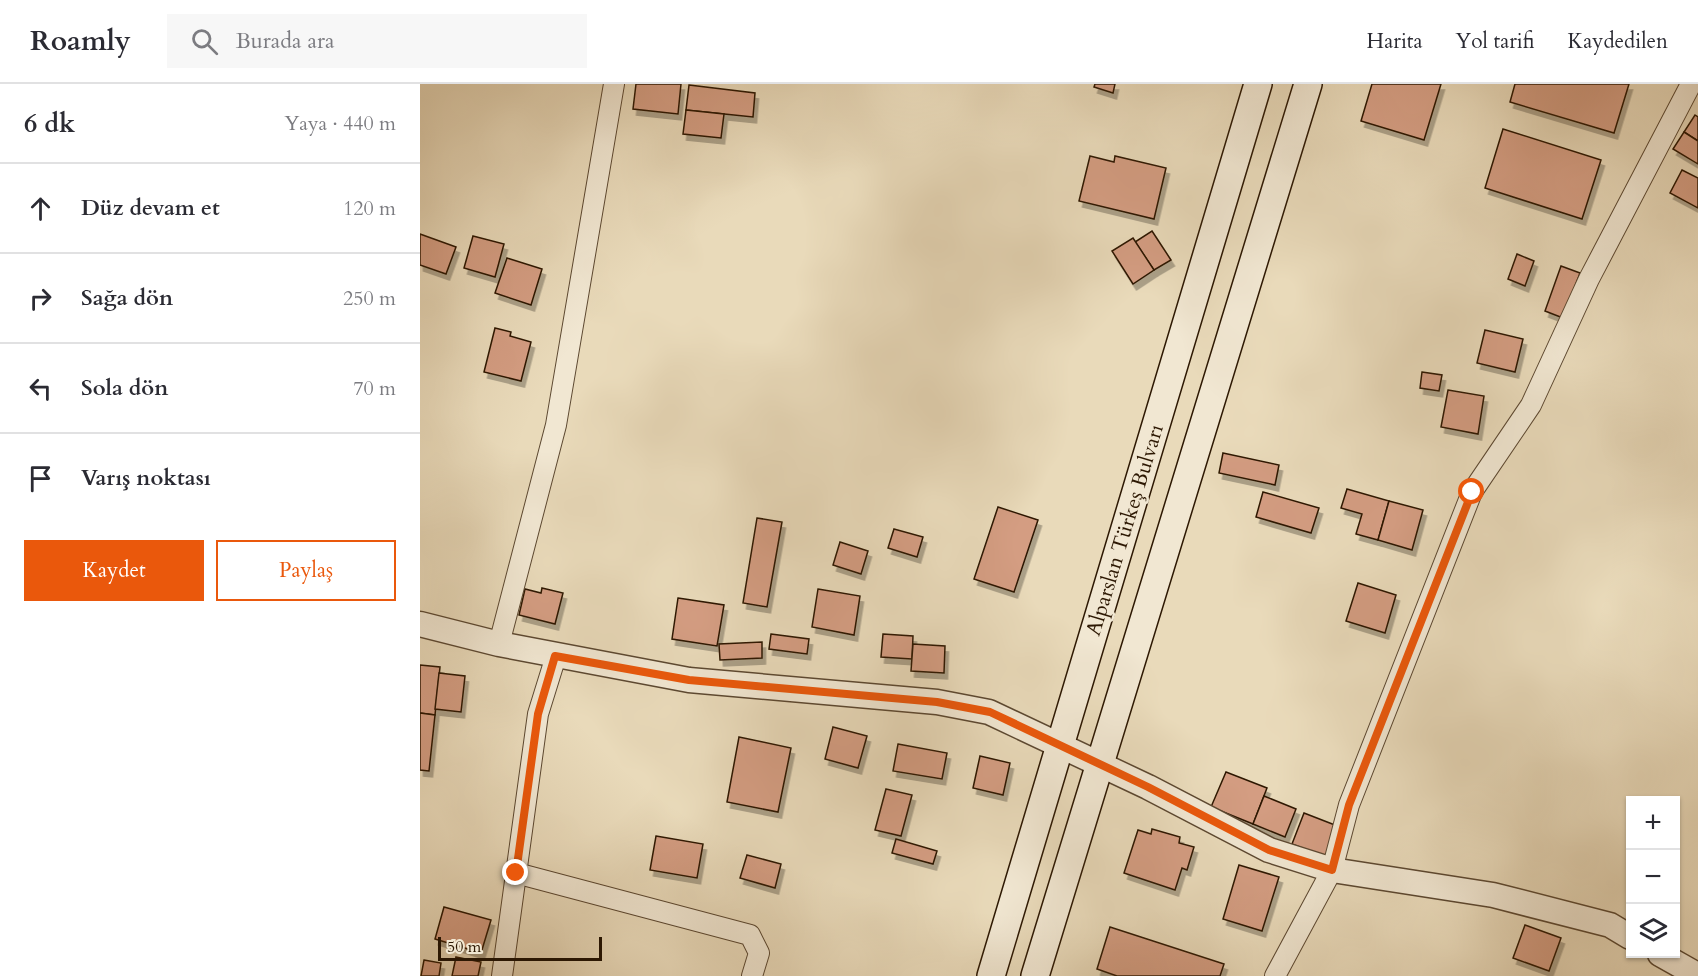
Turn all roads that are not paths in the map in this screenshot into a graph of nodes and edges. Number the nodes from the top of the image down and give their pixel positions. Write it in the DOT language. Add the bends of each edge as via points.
graph roads {
  1 [pos="614,84"];
  2 [pos="1258,84"];
  3 [pos="1308,84"];
  4 [pos="1691,84"];
  5 [pos="420,624"];
  6 [pos="499,645"];
  7 [pos="555,656"];
  8 [pos="1061,746"];
  9 [pos="1099,764"];
  10 [pos="1332,870"];
  11 [pos="516,873"];
  12 [pos="1626,935"];
  13 [pos="1667,958"];
  14 [pos="502,976"];
  15 [pos="752,976"];
  16 [pos="991,976"];
  17 [pos="1035,976"];
  18 [pos="1275,976"];
  19 [pos="1696,976"];
  1 -- 6 [label="street" via="556,425"];
  2 -- 8 [label="main road, Alparslan Türkeş Bulvarı"];
  3 -- 9 [label="main road"];
  4 -- 10 [label="street" via="1589,279 1531,405 1472,492 1349,805"];
  5 -- 6 [label="street"];
  6 -- 7 [label="street"];
  7 -- 8 [label="street" via="689,680 937,702 990,712"];
  7 -- 11 [label="street" via="538,714"];
  8 -- 9 [label="street"];
  8 -- 16 [label="main road, Alparslan Türkeş Bulvarı"];
  9 -- 10 [label="street" via="1269,850"];
  9 -- 17 [label="main road"];
  10 -- 12 [label="street" via="1493,895 1610,925"];
  10 -- 18 [label="street"];
  11 -- 14 [label="street"];
  11 -- 15 [label="street" via="750,935 759,953"];
  13 -- 19 [label="street"];
}
